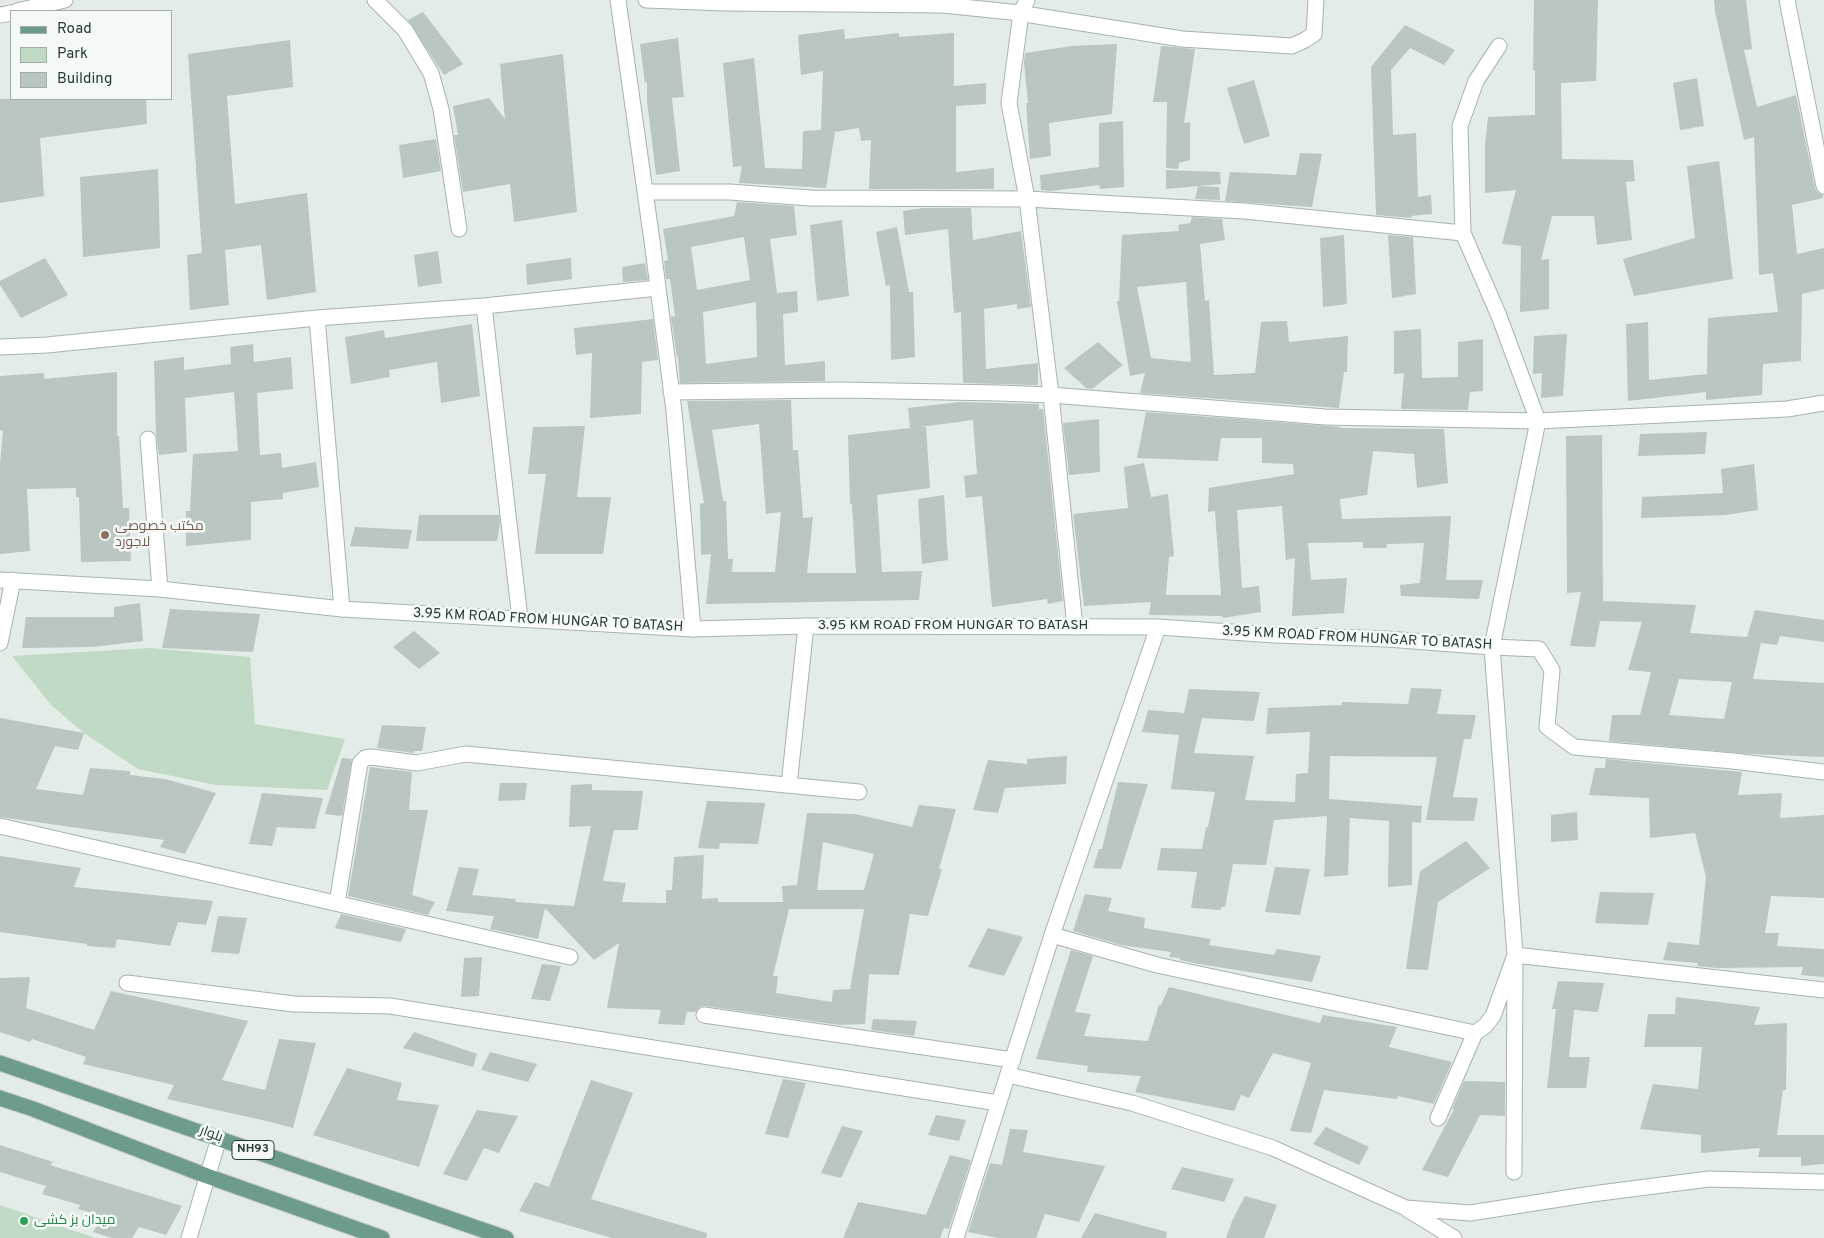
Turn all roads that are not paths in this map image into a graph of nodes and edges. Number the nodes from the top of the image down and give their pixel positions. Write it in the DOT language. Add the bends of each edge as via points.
graph roads {
  1 [pos="66,0"];
  2 [pos="375,0"];
  3 [pos="618,0"];
  4 [pos="646,0"];
  5 [pos="1316,0"];
  6 [pos="1787,0"];
  7 [pos="21,10"];
  8 [pos="1026,10"];
  9 [pos="1499,46"];
  10 [pos="1824,186"];
  11 [pos="645,192"];
  12 [pos="1027,199"];
  13 [pos="459,229"];
  14 [pos="1463,233"];
  15 [pos="658,288"];
  16 [pos="484,306"];
  17 [pos="316,318"];
  18 [pos="0,347"];
  19 [pos="671,392"];
  20 [pos="1051,395"];
  21 [pos="1824,403"];
  22 [pos="1538,421"];
  23 [pos="148,440"];
  24 [pos="7,580"];
  25 [pos="160,589"];
  26 [pos="342,609"];
  27 [pos="520,619"];
  28 [pos="806,626"];
  29 [pos="1075,626"];
  30 [pos="1158,627"];
  31 [pos="693,629"];
  32 [pos="0,644"];
  33 [pos="1492,647"];
  34 [pos="1824,772"];
  35 [pos="789,785"];
  36 [pos="859,792"];
  37 [pos="0,826"];
  38 [pos="336,903"];
  39 [pos="1052,935"];
  40 [pos="1515,955"];
  41 [pos="570,957"];
  42 [pos="127,983"];
  43 [pos="1824,990"];
  44 [pos="704,1015"];
  45 [pos="1475,1034"];
  46 [pos="1013,1060"];
  47 [pos="0,1063"];
  48 [pos="1008,1075"];
  49 [pos="0,1098"];
  50 [pos="998,1103"];
  51 [pos="1438,1118"];
  52 [pos="218,1138"];
  53 [pos="1514,1172"];
  54 [pos="207,1176"];
  55 [pos="1824,1182"];
  56 [pos="1406,1208"];
  57 [pos="189,1238"];
  58 [pos="382,1238"];
  59 [pos="506,1238"];
  60 [pos="956,1238"];
  61 [pos="1454,1238"];
  1 -- 7 [label="street"];
  2 -- 13 [label="street" via="404,30 431,73 441,109"];
  3 -- 11 [label="street"];
  4 -- 8 [label="street" via="943,5"];
  5 -- 8 [label="street" via="1314,34 1292,46 1182,39"];
  6 -- 10 [label="street"];
  8 -- 12 [label="street" via="1009,103"];
  9 -- 14 [label="street" via="1476,81 1460,126"];
  11 -- 12 [label="street" via="730,192 810,198"];
  11 -- 15 [label="street"];
  12 -- 14 [label="street" via="1244,211"];
  12 -- 20 [label="street"];
  14 -- 22 [label="street" via="1499,316"];
  15 -- 16 [label="street"];
  15 -- 19 [label="street"];
  16 -- 17 [label="street"];
  16 -- 27 [label="street"];
  17 -- 18 [label="street"];
  17 -- 26 [label="street"];
  19 -- 20 [label="street" via="841,390"];
  19 -- 31 [label="street"];
  20 -- 22 [label="street" via="1325,417"];
  20 -- 29 [label="street"];
  21 -- 22 [label="street" via="1787,409"];
  22 -- 33 [label="street"];
  23 -- 25 [label="street"];
  24 -- 25 [label="street, 3.95 KM ROAD FROM HUNGAR TO BATASH"];
  24 -- 32 [label="street"];
  25 -- 26 [label="street, 3.95 KM ROAD FROM HUNGAR TO BATASH"];
  26 -- 27 [label="street, 3.95 KM ROAD FROM HUNGAR TO BATASH"];
  27 -- 31 [label="street, 3.95 KM ROAD FROM HUNGAR TO BATASH"];
  28 -- 29 [label="street, 3.95 KM ROAD FROM HUNGAR TO BATASH"];
  28 -- 31 [label="street, 3.95 KM ROAD FROM HUNGAR TO BATASH"];
  28 -- 35 [label="street"];
  29 -- 30 [label="street, 3.95 KM ROAD FROM HUNGAR TO BATASH"];
  30 -- 33 [label="street, 3.95 KM ROAD FROM HUNGAR TO BATASH"];
  30 -- 39 [label="street"];
  33 -- 34 [label="street, 3.95 KM ROAD FROM HUNGAR TO BATASH" via="1539,649 1552,670 1547,727 1574,747"];
  33 -- 40 [label="street"];
  35 -- 36 [label="street"];
  35 -- 38 [label="street" via="466,754 417,762 365,758 360,764"];
  37 -- 38 [label="street"];
  38 -- 41 [label="street"];
  39 -- 45 [label="street" via="1157,965"];
  39 -- 46 [label="street"];
  40 -- 43 [label="street"];
  40 -- 45 [label="street" via="1493,1016"];
  40 -- 53 [label="street"];
  42 -- 50 [label="street" via="294,1004 390,1006"];
  44 -- 46 [label="street"];
  45 -- 51 [label="street"];
  46 -- 48 [label="street"];
  47 -- 52 [label="main road, بلوار / NH93"];
  48 -- 50 [label="street"];
  48 -- 56 [label="street" via="1132,1103 1273,1148"];
  49 -- 54 [label="main road"];
  50 -- 60 [label="street"];
  52 -- 54 [label="street"];
  52 -- 59 [label="main road, بلوار / NH93"];
  54 -- 57 [label="street"];
  54 -- 58 [label="main road"];
  55 -- 56 [label="street" via="1709,1179 1470,1213"];
  56 -- 61 [label="street"];
}
